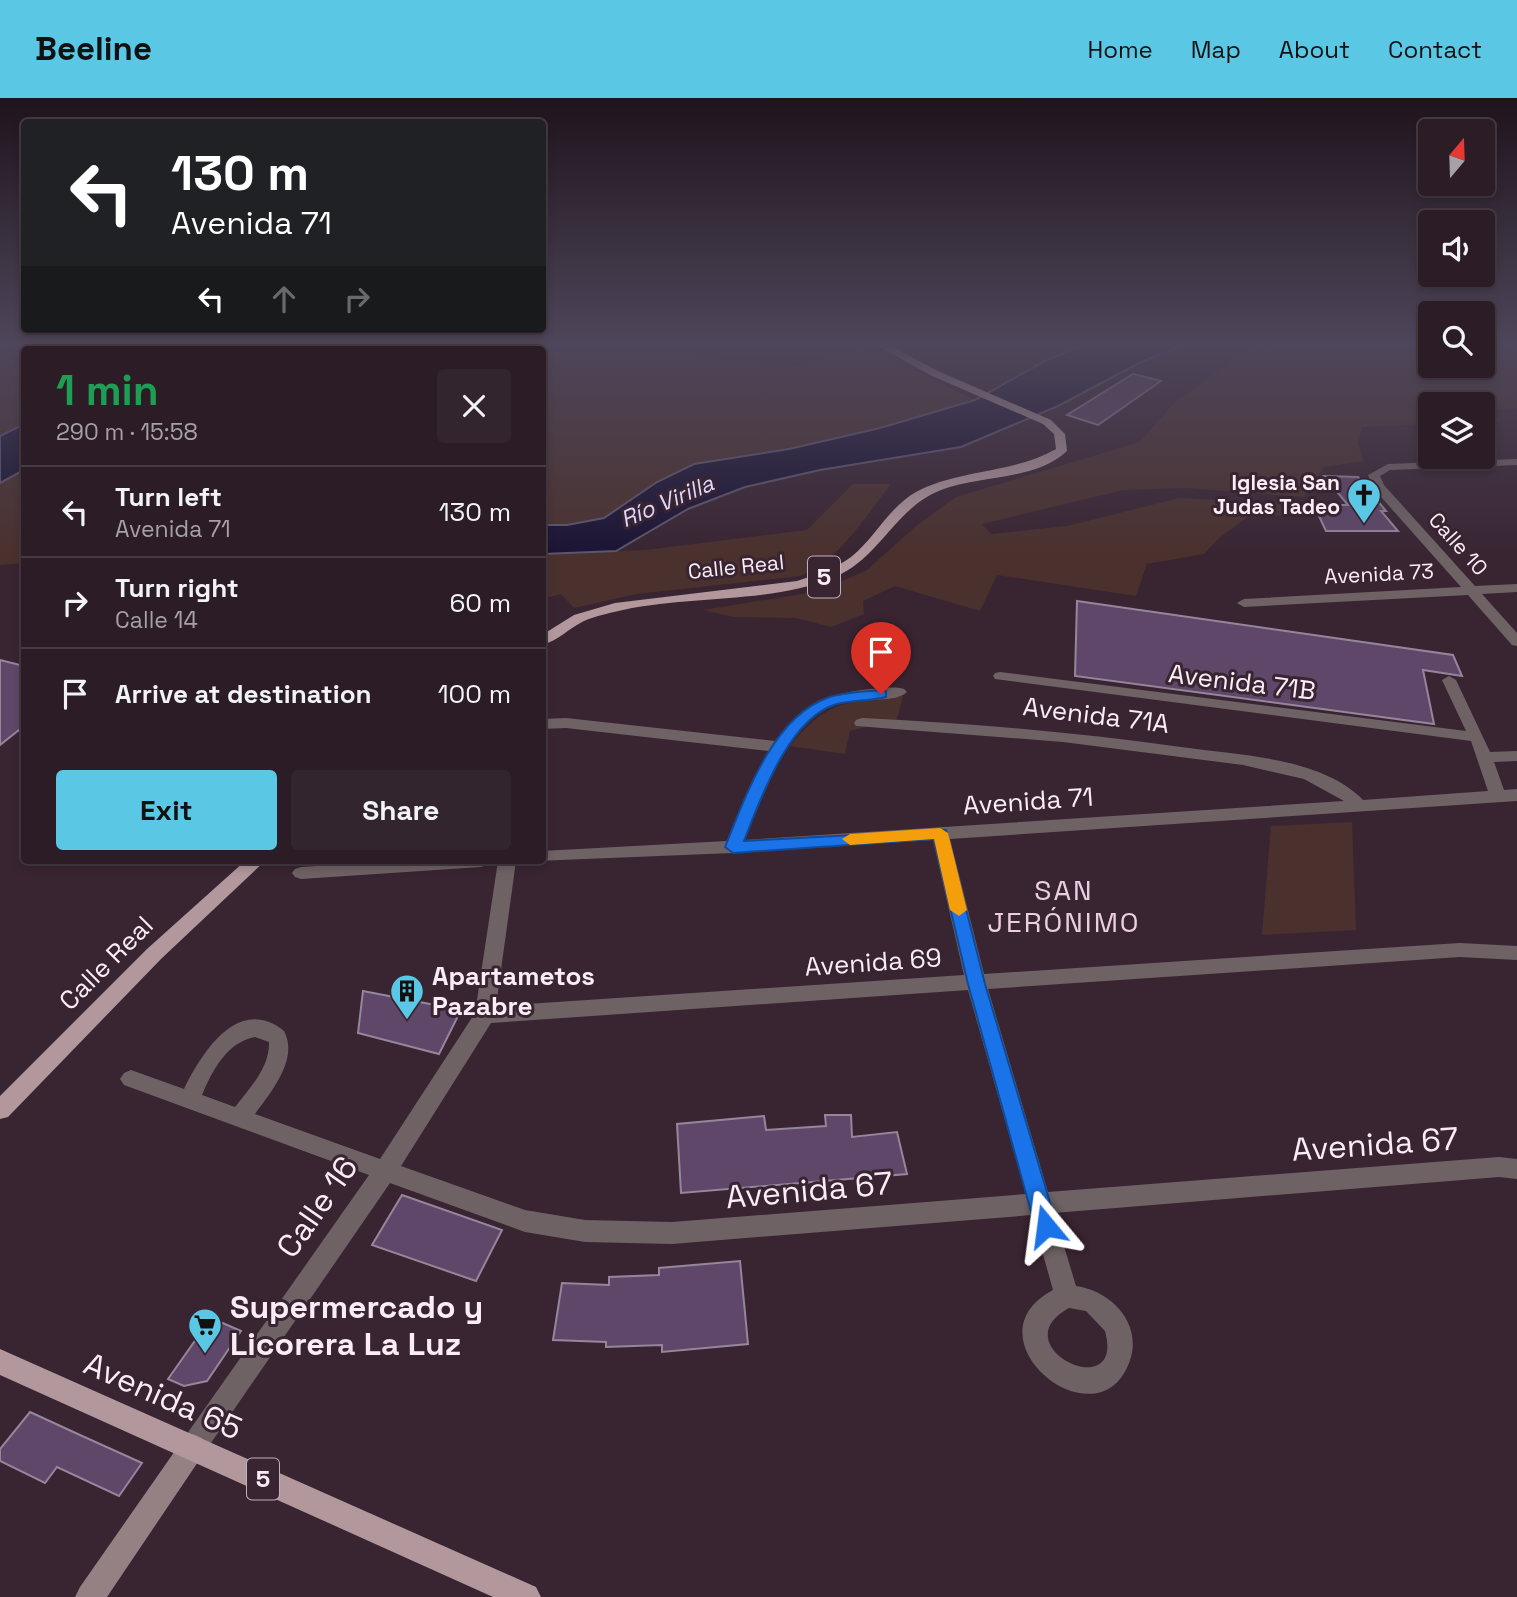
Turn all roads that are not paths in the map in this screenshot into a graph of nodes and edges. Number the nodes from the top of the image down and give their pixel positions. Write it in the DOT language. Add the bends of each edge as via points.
graph roads {
  1 [pos="1028,414"];
  2 [pos="1517,463"];
  3 [pos="1517,588"];
  4 [pos="1470,590"];
  5 [pos="1244,603"];
  6 [pos="546,639"];
  7 [pos="1517,642"];
  8 [pos="1000,676"];
  9 [pos="1449,680"];
  10 [pos="900,692"];
  11 [pos="862,723"];
  12 [pos="546,724"];
  13 [pos="1477,737"];
  14 [pos="780,747"];
  15 [pos="1517,756"];
  16 [pos="1484,757"];
  17 [pos="1517,795"];
  18 [pos="1498,796"];
  19 [pos="1358,805"];
  20 [pos="940,833"];
  21 [pos="733,847"];
  22 [pos="546,857"];
  23 [pos="253,864"];
  24 [pos="398,864"];
  25 [pos="507,864"];
  26 [pos="343,866"];
  27 [pos="301,873"];
  28 [pos="1517,953"];
  29 [pos="976,984"];
  30 [pos="485,1015"];
  31 [pos="131,1079"];
  32 [pos="189,1101"];
  33 [pos="0,1110"];
  34 [pos="238,1119"];
  35 [pos="1517,1169"];
  36 [pos="385,1171"];
  37 [pos="1039,1203"];
  38 [pos="1067,1296"];
  39 [pos="0,1362"];
  40 [pos="193,1447"];
  41 [pos="90,1597"];
  42 [pos="526,1597"];
  1 -- 6 [label="main road, Calle Real / 5" via="1059,430 1060,451 1028,466 924,493 905,504 859,557 828,575 799,584 615,607 579,618"];
  2 -- 4 [label="street, Calle 10" via="1388,467 1376,472 1378,486"];
  3 -- 4 [label="street, Avenida 73"];
  4 -- 5 [label="street, Avenida 73"];
  4 -- 7 [label="street, Calle 10"];
  8 -- 13 [label="street, Avenida 71B"];
  9 -- 13 [label="street"];
  10 -- 14 [label="street" via="831,701 806,716"];
  11 -- 19 [label="street, Avenida 71A" via="1103,740 1282,768 1321,779"];
  12 -- 14 [label="street"];
  13 -- 16 [label="street"];
  14 -- 21 [label="street" via="761,777"];
  15 -- 16 [label="street"];
  16 -- 18 [label="street"];
  17 -- 18 [label="street, Avenida 71"];
  18 -- 19 [label="street, Avenida 71"];
  19 -- 20 [label="street, Avenida 71"];
  20 -- 21 [label="street, Avenida 71"];
  20 -- 29 [label="street"];
  21 -- 22 [label="street, Avenida 71"];
  23 -- 33 [label="main road, Calle Real" via="154,954"];
  24 -- 26 [label="street"];
  25 -- 30 [label="street, Calle 16"];
  26 -- 27 [label="street"];
  28 -- 29 [label="street, Avenida 69" via="1460,950"];
  29 -- 30 [label="street, Avenida 69"];
  29 -- 37 [label="street"];
  30 -- 36 [label="street, Calle 16"];
  31 -- 32 [label="street, Avenida 67"];
  32 -- 34 [label="street, Avenida 67"];
  32 -- 34 [label="street" via="203,1069 221,1045 251,1029 265,1030 275,1034 279,1050 266,1079"];
  34 -- 36 [label="street, Avenida 67"];
  35 -- 37 [label="street, Avenida 67" via="1377,1175"];
  36 -- 37 [label="street, Avenida 67" via="525,1221 585,1231 672,1233"];
  36 -- 40 [label="street, Calle 16"];
  37 -- 38 [label="street"];
  39 -- 40 [label="main road, Avenida 65 / 5"];
  40 -- 41 [label="street, Calle 16"];
  40 -- 42 [label="main road, Avenida 65 / 5"];
}
